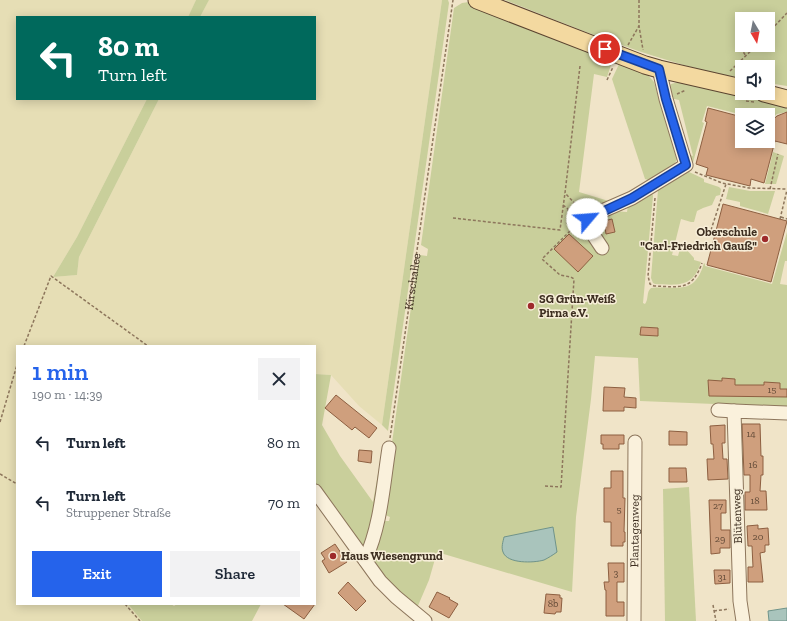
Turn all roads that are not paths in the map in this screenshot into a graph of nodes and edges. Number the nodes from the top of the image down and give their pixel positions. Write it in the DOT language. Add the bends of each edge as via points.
graph roads {
  1 [pos="477,0"];
  2 [pos="652,67"];
  3 [pos="735,86"];
  4 [pos="602,248"];
  5 [pos="718,410"];
  6 [pos="734,411"];
  7 [pos="787,413"];
  8 [pos="635,442"];
  9 [pos="389,448"];
  10 [pos="316,492"];
  11 [pos="365,560"];
  12 [pos="425,621"];
  13 [pos="634,621"];
  14 [pos="743,621"];
  1 -- 2 [label="main road"];
  2 -- 3 [label="main road"];
  2 -- 4 [label="street" via="666,99 686,165 632,198 584,221"];
  5 -- 6 [label="street"];
  6 -- 7 [label="street"];
  6 -- 14 [label="street, Blütenweg" via="740,601"];
  8 -- 13 [label="street, Plantagenweg"];
  9 -- 11 [label="street" via="379,514 372,544"];
  10 -- 11 [label="street"];
  11 -- 12 [label="street" via="380,581"];
}
